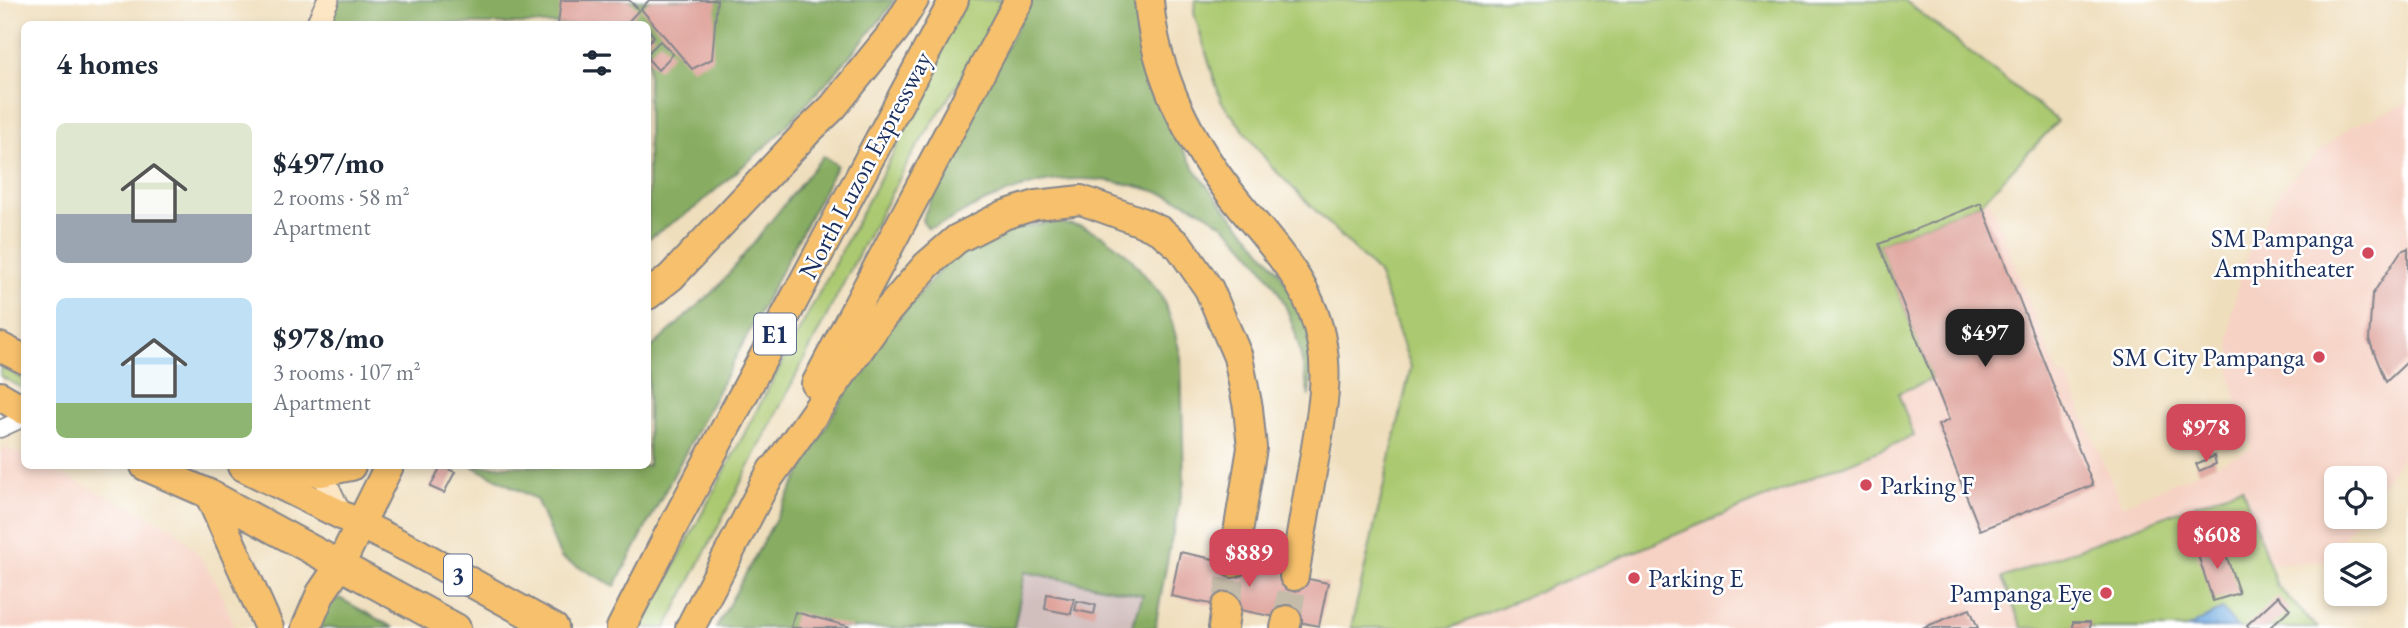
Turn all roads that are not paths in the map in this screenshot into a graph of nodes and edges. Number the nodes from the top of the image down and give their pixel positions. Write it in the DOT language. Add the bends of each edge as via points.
graph roads {
  1 [pos="328,0"];
  2 [pos="914,0"];
  3 [pos="954,0"];
  4 [pos="1019,0"];
  5 [pos="1149,0"];
  6 [pos="318,21"];
  7 [pos="651,293"];
  8 [pos="0,347"];
  9 [pos="21,358"];
  10 [pos="0,396"];
  11 [pos="21,408"];
  12 [pos="21,419"];
  13 [pos="0,429"];
  14 [pos="152,469"];
  15 [pos="248,469"];
  16 [pos="317,469"];
  17 [pos="387,469"];
  18 [pos="763,486"];
  19 [pos="209,495"];
  20 [pos="351,519"];
  21 [pos="1233,563"];
  22 [pos="340,565"];
  23 [pos="1294,576"];
  24 [pos="269,628"];
  25 [pos="306,628"];
  26 [pos="456,628"];
  27 [pos="554,628"];
  28 [pos="621,628"];
  29 [pos="690,628"];
  1 -- 6 [label="main road"];
  2 -- 7 [label="highway" via="833,107"];
  3 -- 28 [label="highway, North Luzon Expressway / E1"];
  4 -- 18 [label="highway, E1"];
  5 -- 23 [label="highway" via="1154,46 1192,136 1224,186 1299,279 1320,335 1325,376 1321,415"];
  8 -- 9 [label="highway"];
  10 -- 11 [label="highway"];
  12 -- 13 [label="street"];
  14 -- 19 [label="highway, 3"];
  15 -- 20 [label="highway, 3"];
  16 -- 20 [label="main road"];
  17 -- 20 [label="highway"];
  18 -- 21 [label="highway" via="883,316 927,265 957,239 1004,215 1036,205 1081,200 1161,231 1180,247 1209,289 1238,357 1252,448"];
  18 -- 29 [label="highway, E1"];
  19 -- 22 [label="highway, 3"];
  19 -- 24 [label="highway"];
  20 -- 22 [label="highway"];
  20 -- 27 [label="highway, 3"];
  22 -- 25 [label="highway"];
  22 -- 26 [label="highway, 3"];
}
